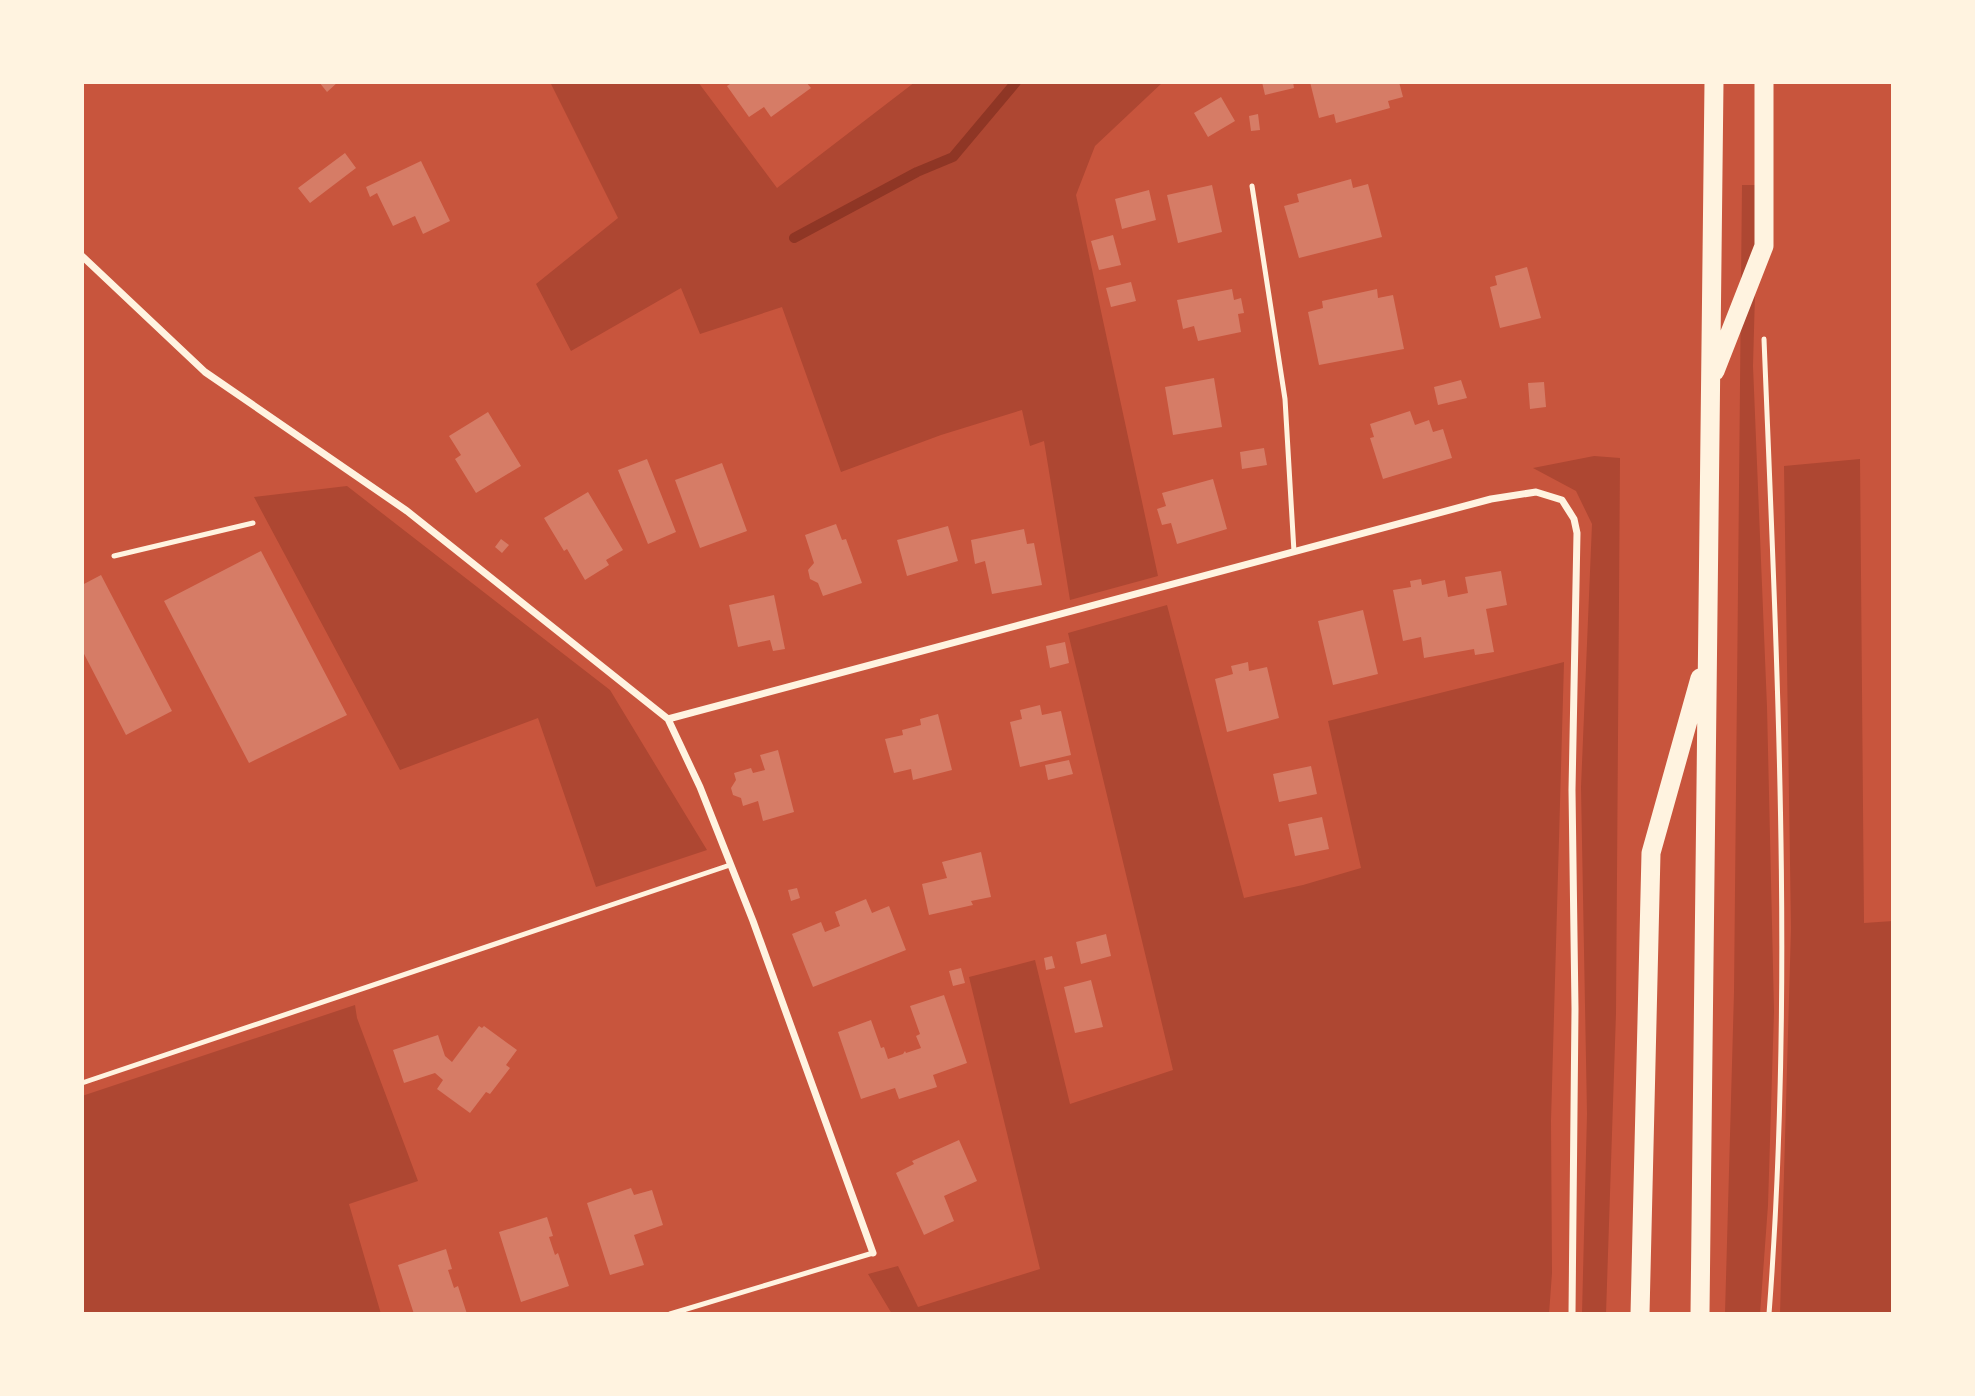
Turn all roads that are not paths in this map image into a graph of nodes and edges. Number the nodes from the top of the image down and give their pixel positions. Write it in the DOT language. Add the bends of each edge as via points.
graph roads {
  1 [pos="1714,82"];
  2 [pos="1764,82"];
  3 [pos="1252,186"];
  4 [pos="82,256"];
  5 [pos="1764,340"];
  6 [pos="1710,385"];
  7 [pos="253,523"];
  8 [pos="1294,552"];
  9 [pos="114,556"];
  10 [pos="1707,652"];
  11 [pos="668,719"];
  12 [pos="730,865"];
  13 [pos="82,1083"];
  14 [pos="873,1253"];
  15 [pos="670,1314"];
  16 [pos="1572,1314"];
  17 [pos="1640,1314"];
  18 [pos="1700,1314"];
  19 [pos="1769,1314"];
  1 -- 6 [label="highway"];
  2 -- 6 [label="highway" via="1764,246"];
  3 -- 8 [label="lane" via="1284,399"];
  4 -- 11 [label="street" via="205,372 407,511"];
  5 -- 19 [label="lane" via="1777,663 1783,1006"];
  6 -- 10 [label="highway"];
  7 -- 9 [label="lane"];
  8 -- 11 [label="street"];
  8 -- 16 [label="street" via="1515,494 1536,492 1562,500 1574,519"];
  10 -- 17 [label="highway" via="1651,853"];
  10 -- 18 [label="highway"];
  11 -- 12 [label="street"];
  12 -- 13 [label="lane"];
  12 -- 14 [label="street"];
  14 -- 15 [label="lane"];
}
